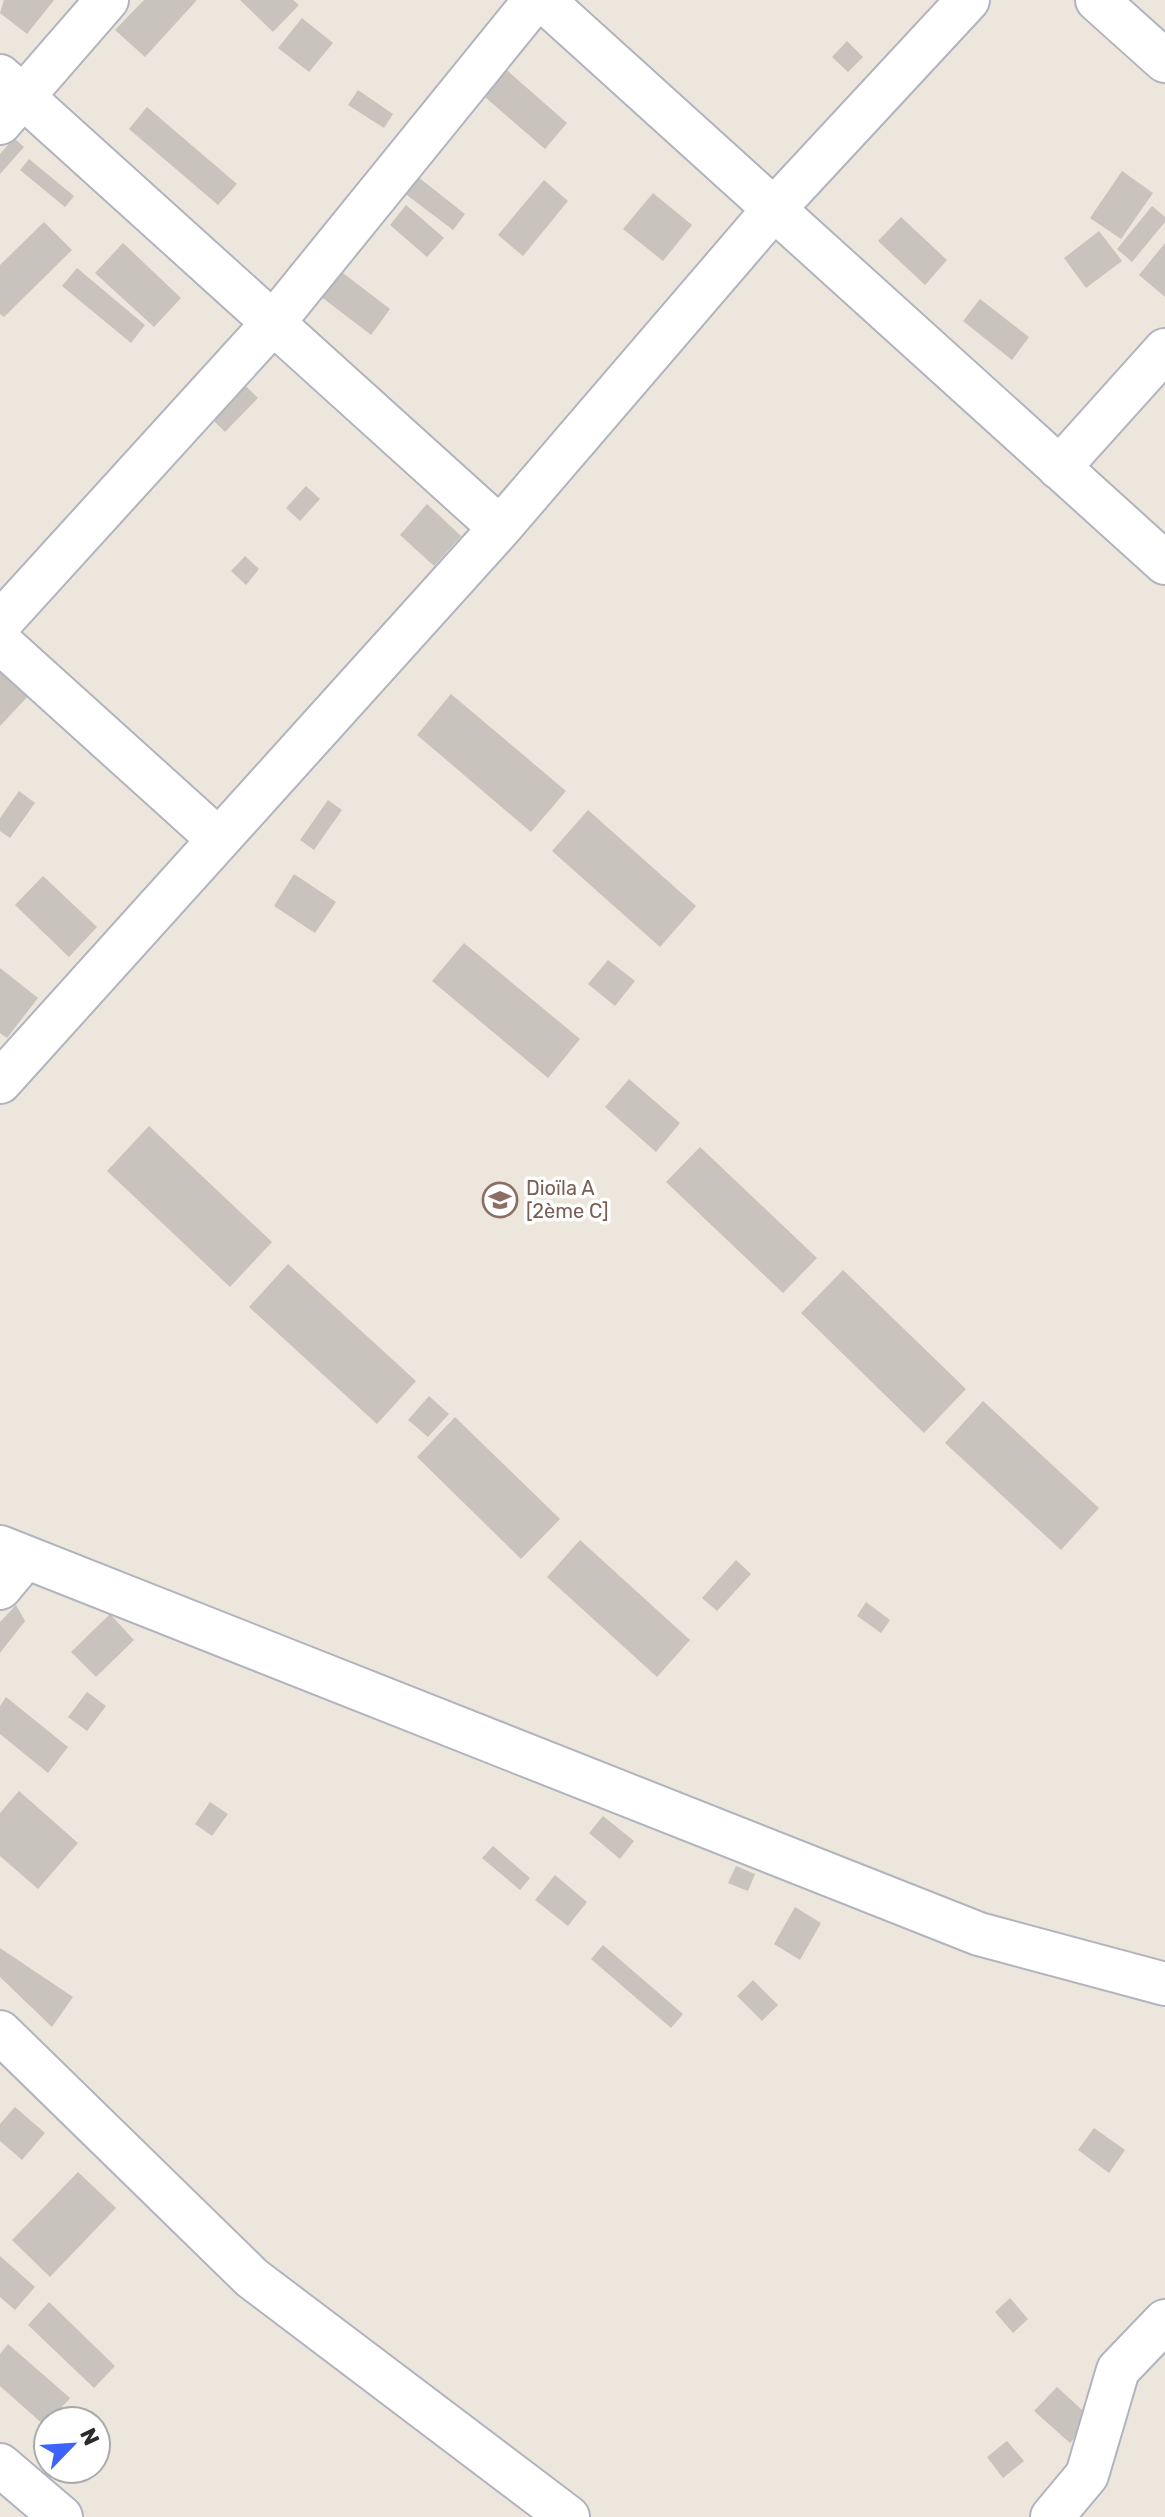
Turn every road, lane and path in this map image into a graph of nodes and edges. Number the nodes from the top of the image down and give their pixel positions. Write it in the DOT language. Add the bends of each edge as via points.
graph roads {
  1 [pos="107,0"];
  2 [pos="535,0"];
  3 [pos="543,0"];
  4 [pos="968,0"];
  5 [pos="1097,0"];
  6 [pos="1165,61"];
  7 [pos="8,99"];
  8 [pos="774,209"];
  9 [pos="273,323"];
  10 [pos="1165,350"];
  11 [pos="1059,468"];
  12 [pos="500,528"];
  13 [pos="1165,563"];
  14 [pos="0,623"];
  15 [pos="0,642"];
  16 [pos="218,839"];
  17 [pos="0,1082"];
  18 [pos="8,1564"];
  19 [pos="1165,1984"];
  20 [pos="6,2050"];
  21 [pos="1165,2321"];
  22 [pos="0,2465"];
  23 [pos="61,2517"];
  24 [pos="568,2517"];
  25 [pos="1052,2517"];
  1 -- 7 [label="street"];
  2 -- 9 [label="street"];
  3 -- 8 [label="street"];
  4 -- 8 [label="street"];
  5 -- 6 [label="street"];
  7 -- 9 [label="street"];
  8 -- 11 [label="street"];
  8 -- 12 [label="street"];
  9 -- 12 [label="street"];
  9 -- 14 [label="street"];
  10 -- 11 [label="street"];
  11 -- 13 [label="street"];
  12 -- 16 [label="street"];
  15 -- 16 [label="street"];
  16 -- 17 [label="street"];
  18 -- 19 [label="street" via="979,1934"];
  20 -- 24 [label="street" via="252,2278"];
  21 -- 25 [label="street" via="1118,2370 1087,2475"];
  22 -- 23 [label="street"];
}
